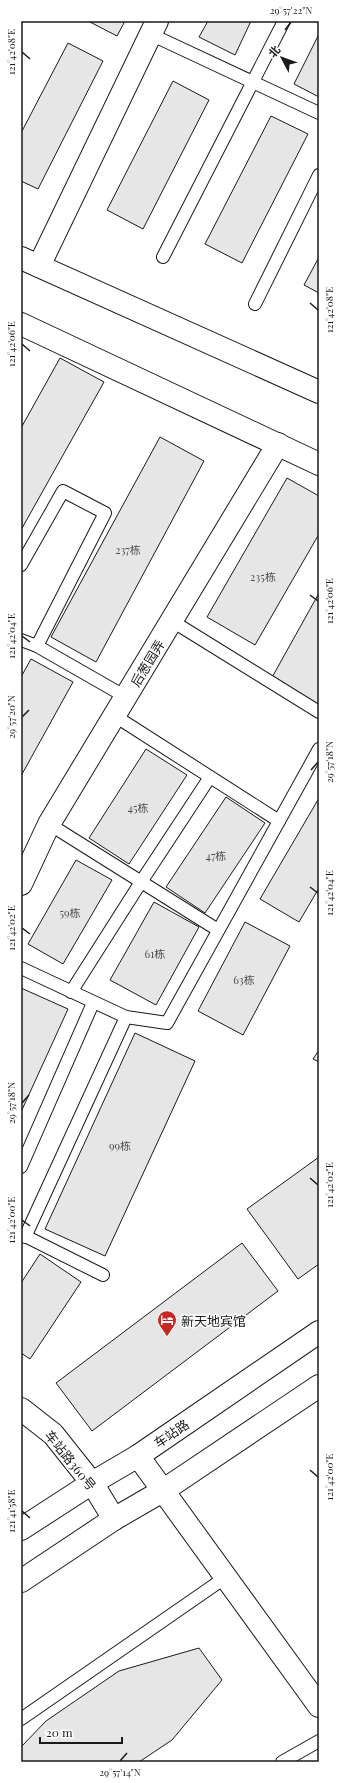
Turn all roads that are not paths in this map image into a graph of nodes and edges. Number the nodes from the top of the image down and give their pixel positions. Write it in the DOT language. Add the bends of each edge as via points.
graph roads {
  1 [pos="284,21"];
  2 [pos="154,28"];
  3 [pos="253,82"];
  4 [pos="319,113"];
  5 [pos="319,175"];
  6 [pos="163,257"];
  7 [pos="30,262"];
  8 [pos="255,304"];
  9 [pos="21,324"];
  10 [pos="319,392"];
  11 [pos="278,444"];
  12 [pos="319,464"];
  13 [pos="21,565"];
  14 [pos="172,621"];
  15 [pos="21,640"];
  16 [pos="38,646"];
  17 [pos="126,697"];
  18 [pos="319,712"];
  19 [pos="115,716"];
  20 [pos="319,749"];
  21 [pos="210,777"];
  22 [pos="279,821"];
  23 [pos="49,824"];
  24 [pos="24,871"];
  25 [pos="141,882"];
  26 [pos="218,930"];
  27 [pos="21,968"];
  28 [pos="71,992"];
  29 [pos="93,1003"];
  30 [pos="126,1017"];
  31 [pos="21,1167"];
  32 [pos="23,1236"];
  33 [pos="103,1275"];
  34 [pos="319,1332"];
  35 [pos="319,1386"];
  36 [pos="21,1409"];
  37 [pos="138,1456"];
  38 [pos="92,1483"];
  39 [pos="164,1490"];
  40 [pos="114,1519"];
  41 [pos="21,1529"];
  42 [pos="226,1577"];
  43 [pos="21,1580"];
  44 [pos="319,1706"];
  45 [pos="21,1719"];
  46 [pos="319,1741"];
  47 [pos="282,1762"];
  1 -- 3 [label="lane"];
  2 -- 3 [label="lane"];
  2 -- 7 [label="street"];
  3 -- 4 [label="lane"];
  3 -- 6 [label="lane"];
  5 -- 8 [label="lane"];
  7 -- 10 [label="street"];
  9 -- 11 [label="street"];
  11 -- 12 [label="street"];
  11 -- 14 [label="street, 后葱园弄"];
  13 -- 16 [label="lane" via="63,491 105,513"];
  14 -- 17 [label="street, 后葱园弄"];
  14 -- 18 [label="lane"];
  15 -- 16 [label="lane"];
  16 -- 17 [label="lane"];
  17 -- 19 [label="street, 后葱园弄"];
  19 -- 21 [label="lane"];
  19 -- 23 [label="street, 后葱园弄"];
  20 -- 22 [label="lane"];
  21 -- 22 [label="lane"];
  21 -- 25 [label="lane"];
  22 -- 26 [label="lane"];
  23 -- 24 [label="street, 后葱园弄"];
  23 -- 25 [label="lane"];
  25 -- 26 [label="lane"];
  25 -- 28 [label="lane"];
  26 -- 30 [label="lane" via="167,1023"];
  27 -- 28 [label="lane"];
  28 -- 29 [label="lane"];
  29 -- 30 [label="lane"];
  29 -- 31 [label="lane"];
  30 -- 32 [label="lane"];
  32 -- 33 [label="lane"];
  34 -- 37 [label="street, 车站路"];
  35 -- 39 [label="street"];
  36 -- 38 [label="street, 车站路360号" via="53,1434"];
  37 -- 38 [label="street, 车站路"];
  37 -- 39 [label="street"];
  38 -- 40 [label="street, 车站路360号"];
  38 -- 41 [label="street, 车站路"];
  39 -- 40 [label="street"];
  39 -- 42 [label="street"];
  40 -- 43 [label="street"];
  42 -- 44 [label="street"];
  42 -- 45 [label="lane"];
  46 -- 47 [label="lane"];
}
